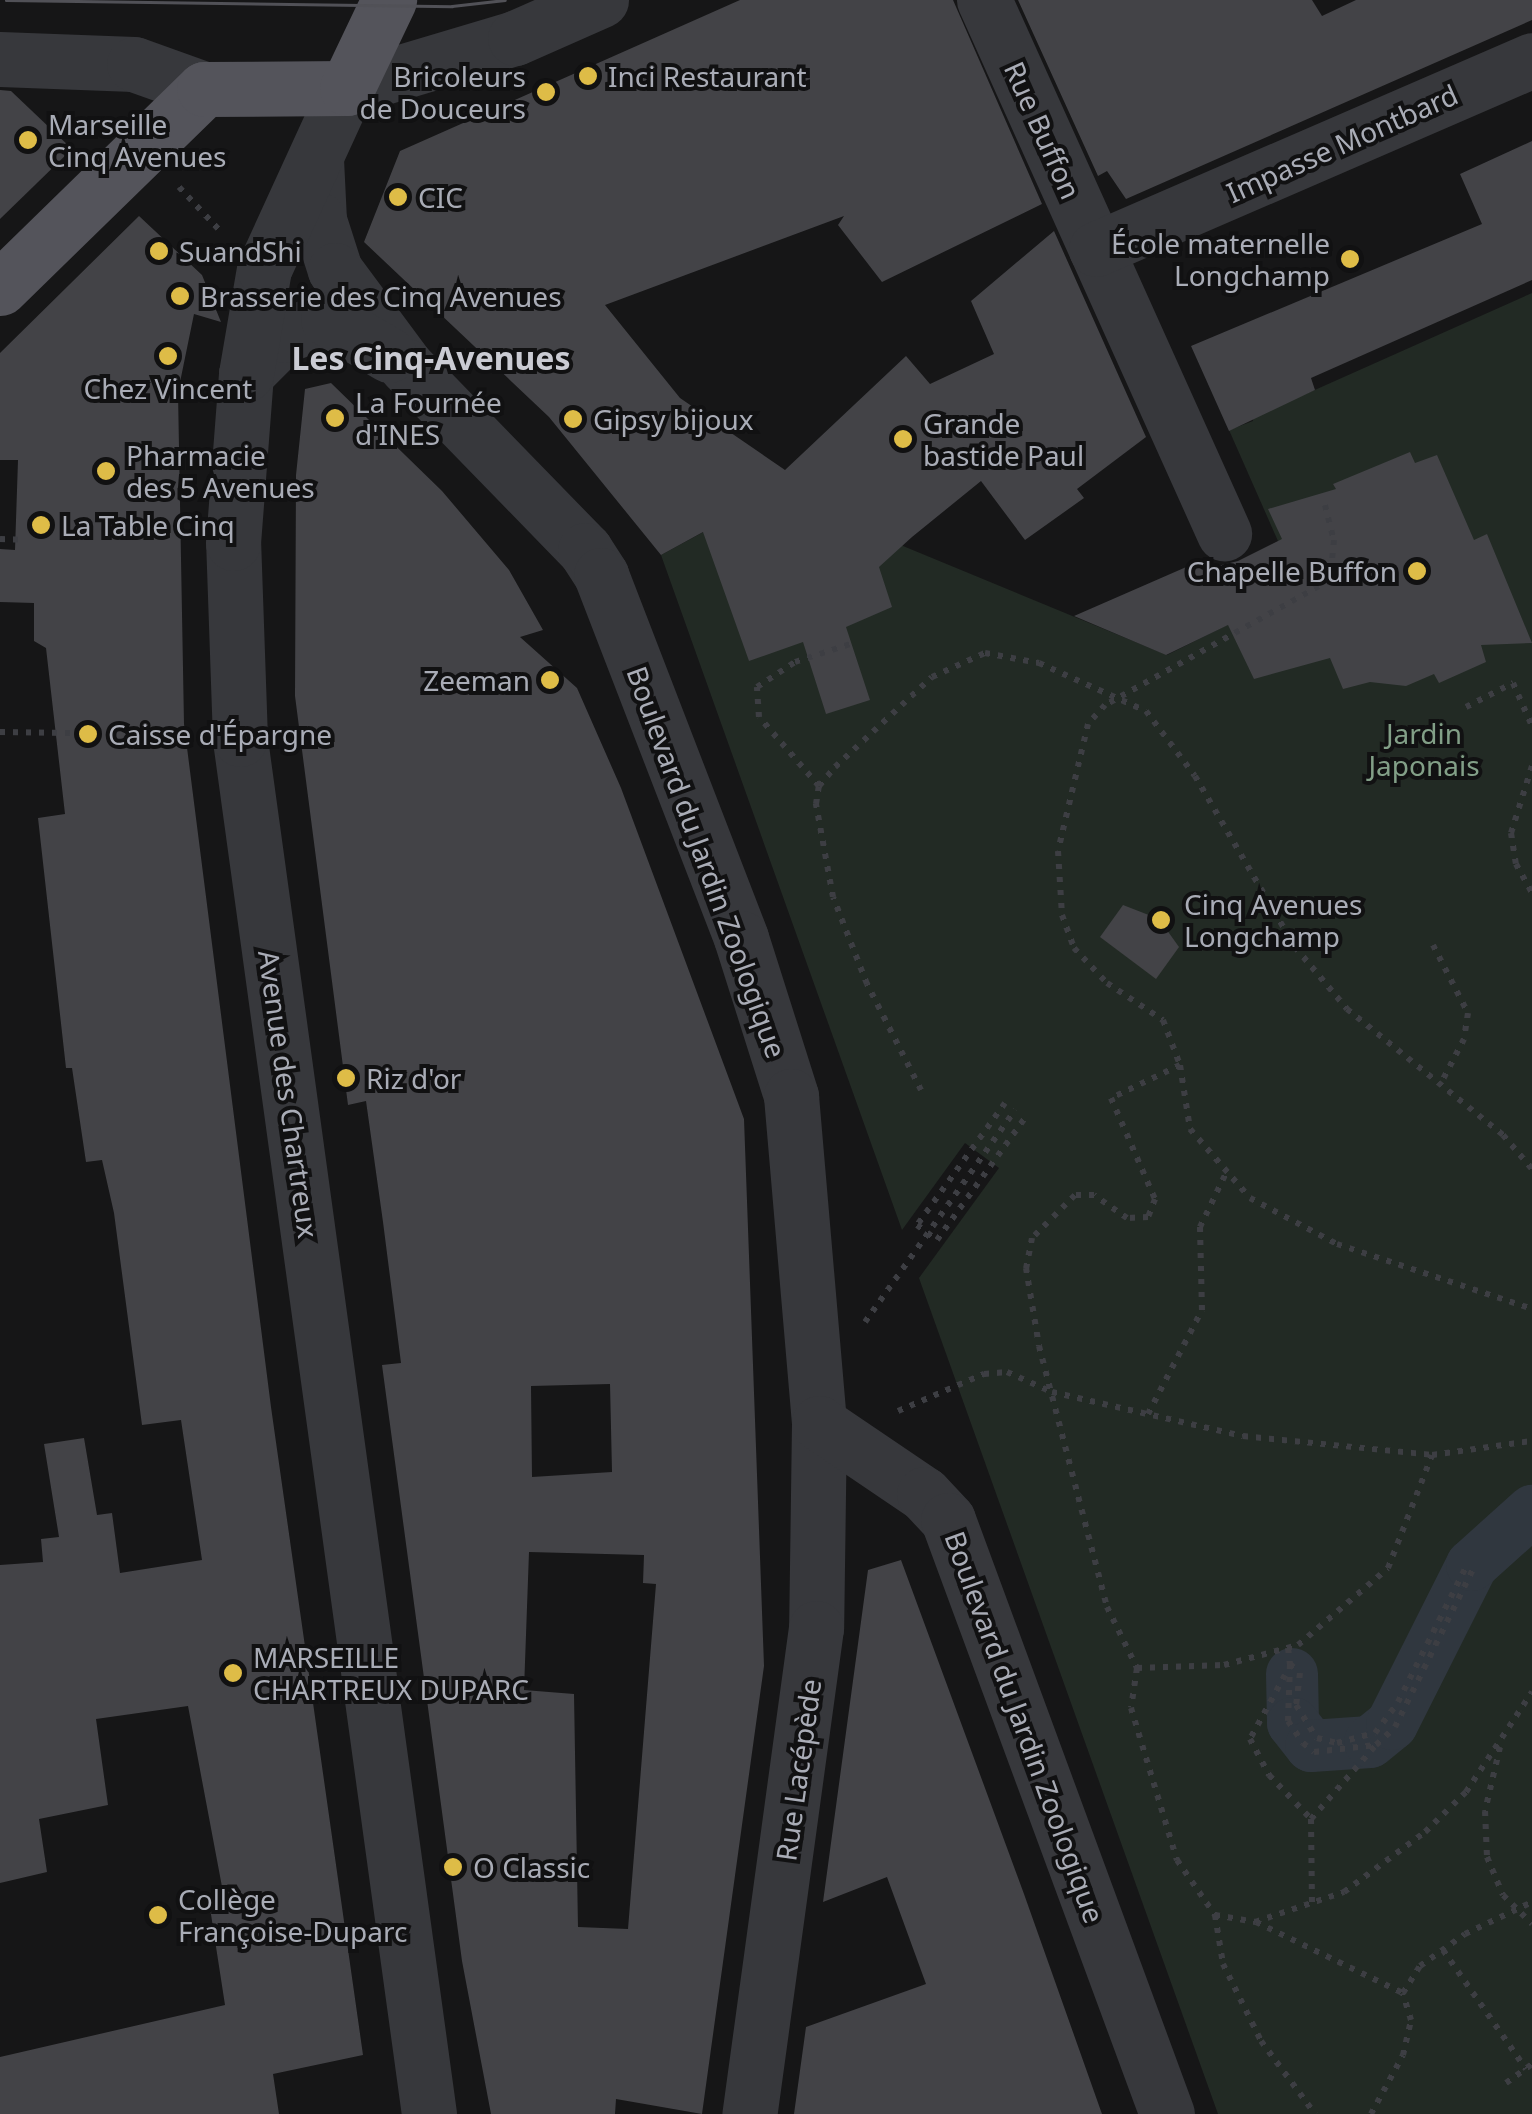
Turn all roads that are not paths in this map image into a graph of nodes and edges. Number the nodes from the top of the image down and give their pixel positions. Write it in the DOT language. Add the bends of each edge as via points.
graph roads {
  1 [pos="389,0"];
  2 [pos="601,0"];
  3 [pos="984,0"];
  4 [pos="0,59"];
  5 [pos="1532,60"];
  6 [pos="347,88"];
  7 [pos="204,90"];
  8 [pos="316,159"];
  9 [pos="1096,249"];
  10 [pos="0,288"];
  11 [pos="406,366"];
  12 [pos="246,374"];
  13 [pos="1224,533"];
  14 [pos="818,1423"];
  15 [pos="429,2114"];
  16 [pos="749,2114"];
  17 [pos="1167,2114"];
  1 -- 6 [label="main road"];
  2 -- 6 [label="street" via="515,38"];
  3 -- 9 [label="street, Rue Buffon"];
  4 -- 7 [label="street" via="134,64"];
  5 -- 9 [label="street, Impasse Montbard"];
  6 -- 7 [label="main road"];
  6 -- 8 [label="street, Avenue des Chartreux"];
  7 -- 10 [label="main road"];
  8 -- 11 [label="street, Boulevard du Jardin Zoologique" via="320,220 335,270"];
  8 -- 12 [label="street, Avenue des Chartreux" via="264,269"];
  9 -- 13 [label="street, Rue Buffon"];
  11 -- 12 [label="street, Boulevard du Jardin Zoologique" via="328,319 285,334"];
  11 -- 14 [label="street, Boulevard du Jardin Zoologique" via="601,574 741,938 790,1096"];
  12 -- 15 [label="street, Avenue des Chartreux" via="234,543 240,739"];
  14 -- 16 [label="street, Rue Lacépède" via="812,1665"];
  14 -- 17 [label="street, Boulevard du Jardin Zoologique" via="924,1494 948,1520"];
}
